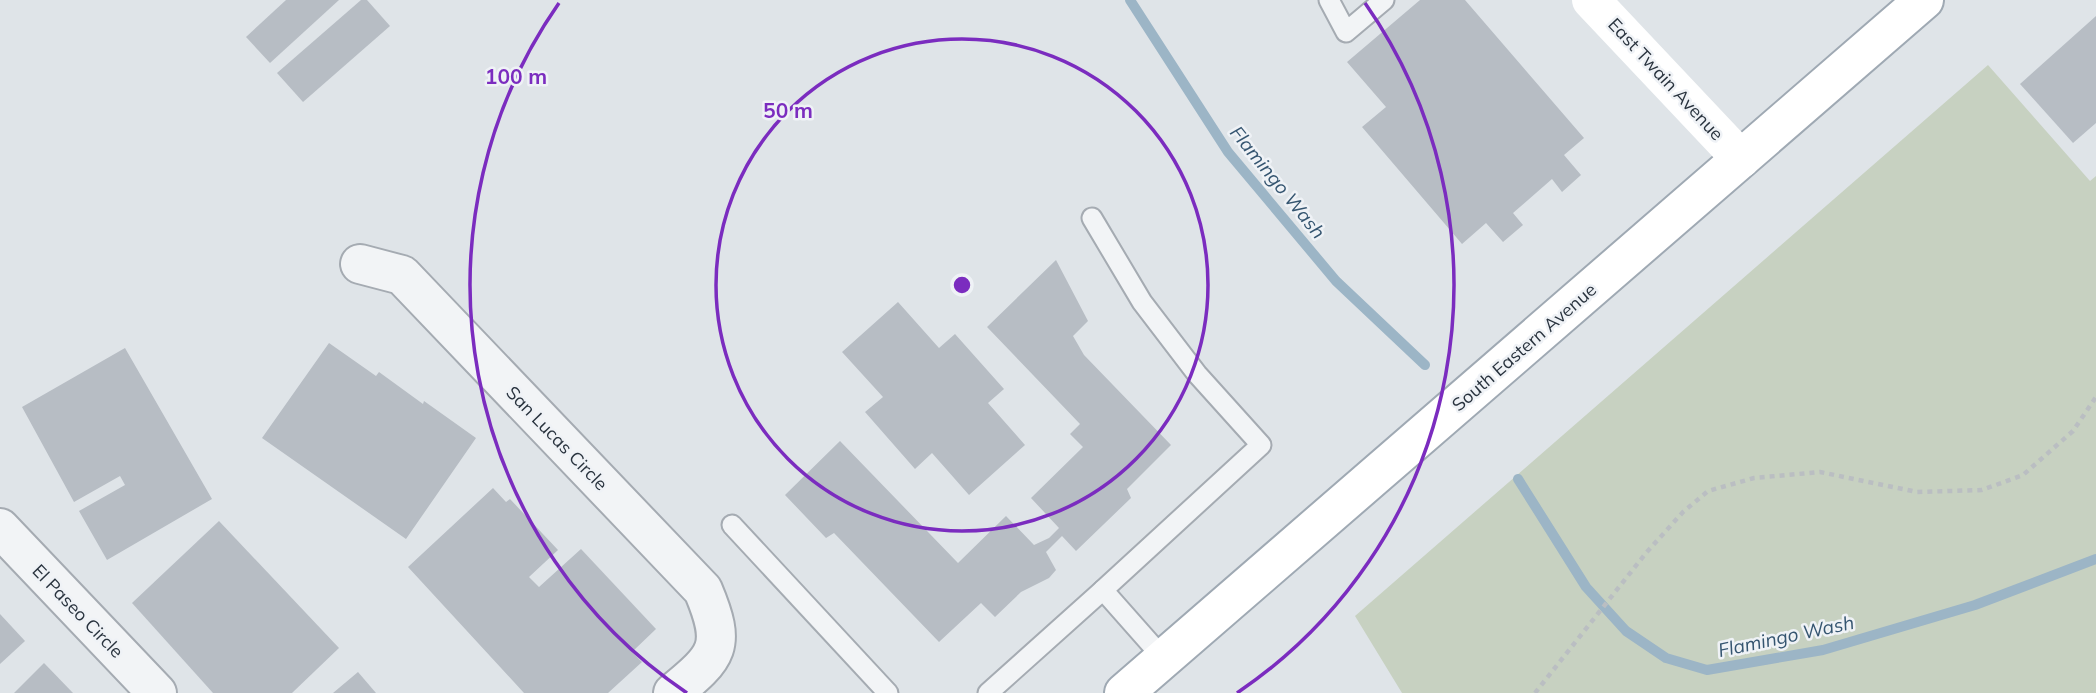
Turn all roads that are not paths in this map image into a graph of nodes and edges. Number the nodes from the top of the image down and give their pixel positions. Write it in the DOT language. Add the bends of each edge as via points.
graph roads {
  1 [pos="1329,0"];
  2 [pos="1384,0"];
  3 [pos="1591,0"];
  4 [pos="1924,0"];
  5 [pos="1741,159"];
  6 [pos="1092,218"];
  7 [pos="360,264"];
  8 [pos="732,525"];
  9 [pos="0,528"];
  10 [pos="1103,590"];
  11 [pos="1164,659"];
  12 [pos="157,693"];
  13 [pos="673,693"];
  14 [pos="888,693"];
  15 [pos="988,693"];
  16 [pos="1124,693"];
  1 -- 2 [label="lane" via="1346,32"];
  3 -- 5 [label="main road, East Twain Avenue"];
  4 -- 5 [label="main road, South Eastern Avenue"];
  5 -- 11 [label="main road, South Eastern Avenue"];
  6 -- 10 [label="lane" via="1142,302 1197,374 1261,445"];
  7 -- 13 [label="street, San Lucas Circle" via="402,275 704,590 716,621 716,645 706,665"];
  8 -- 14 [label="lane"];
  9 -- 12 [label="street, El Paseo Circle"];
  10 -- 11 [label="lane"];
  10 -- 15 [label="lane"];
  11 -- 16 [label="main road, South Eastern Avenue"];
}
